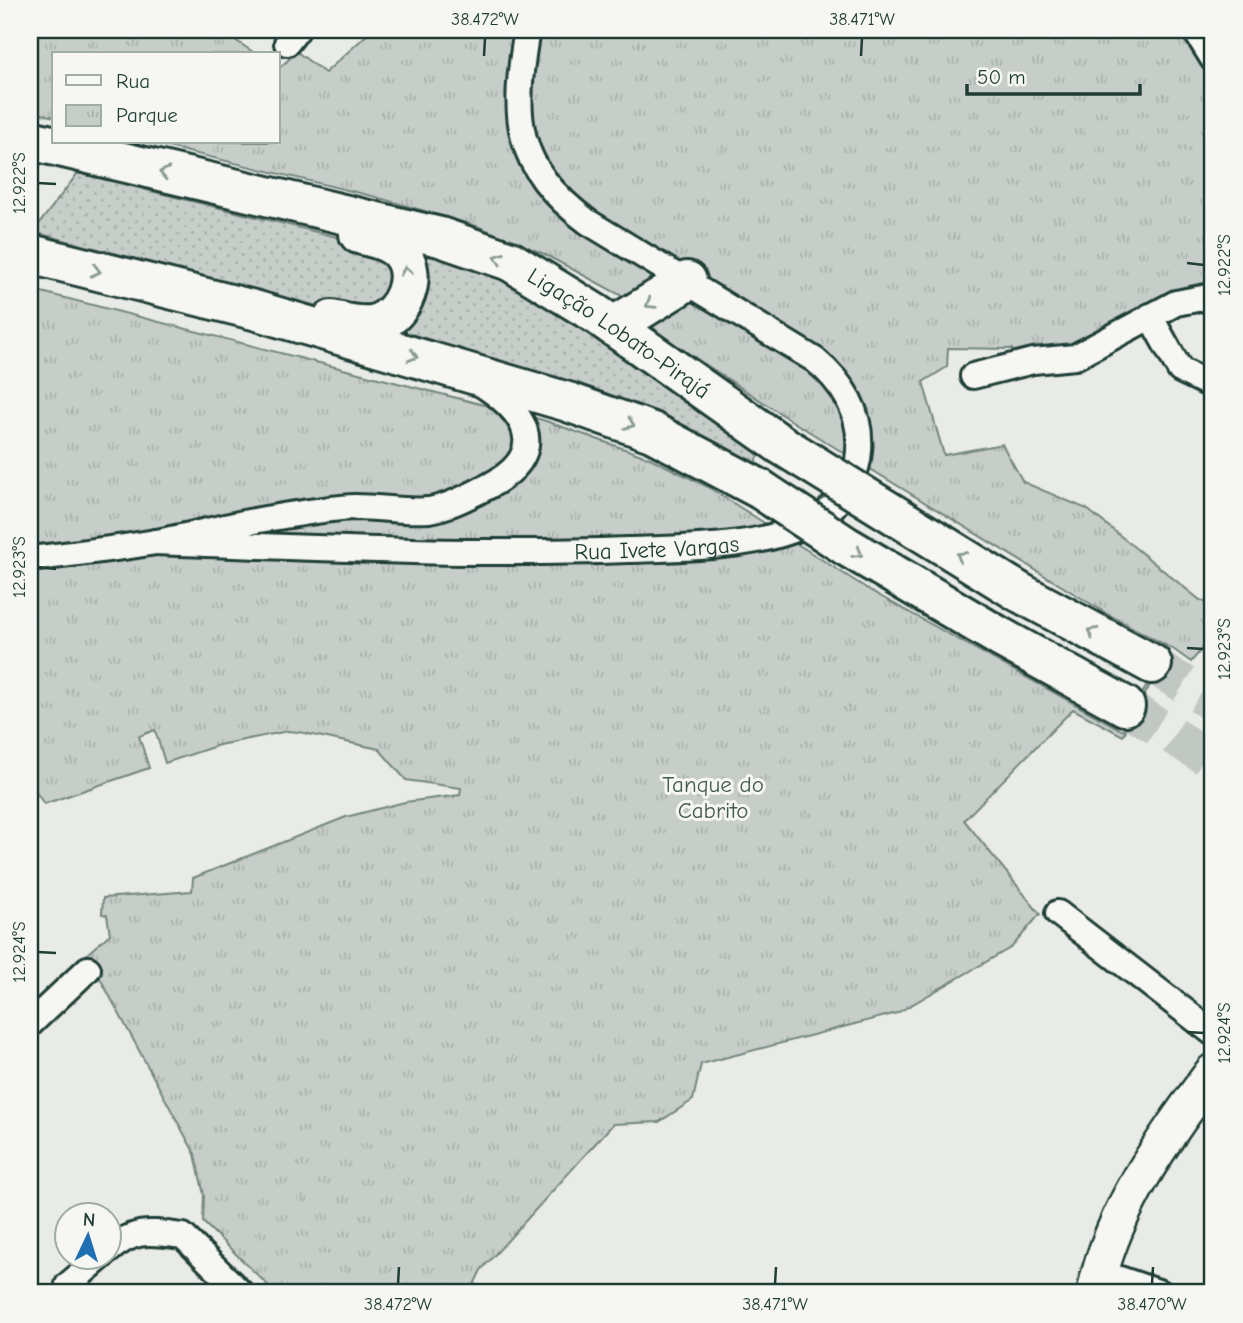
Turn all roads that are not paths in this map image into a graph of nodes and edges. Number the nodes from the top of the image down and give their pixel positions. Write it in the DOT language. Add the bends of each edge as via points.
graph roads {
  1 [pos="527,30"];
  2 [pos="1195,30"];
  3 [pos="1213,59"];
  4 [pos="30,140"];
  5 [pos="230,189"];
  6 [pos="30,254"];
  7 [pos="687,281"];
  8 [pos="1213,296"];
  9 [pos="254,310"];
  10 [pos="1150,316"];
  11 [pos="614,326"];
  12 [pos="459,369"];
  13 [pos="974,376"];
  14 [pos="1213,386"];
  15 [pos="155,542"];
  16 [pos="30,559"];
  17 [pos="1152,664"];
  18 [pos="1125,706"];
  19 [pos="1058,913"];
  20 [pos="88,969"];
  21 [pos="30,1024"];
  22 [pos="1213,1033"];
  23 [pos="1213,1072"];
  24 [pos="122,1239"];
  25 [pos="89,1270"];
  26 [pos="1097,1282"];
  27 [pos="70,1291"];
  28 [pos="242,1293"];
  29 [pos="1161,1293"];
  1 -- 7 [label="street, Rua Ivete Vargas" via="520,120 527,152 543,180 561,202 588,222"];
  2 -- 3 [label="street"];
  5 -- 4 [label="main road, Ligação Lobato-Pirajá, one-way"];
  9 -- 5 [label="main road, one-way" via="360,326 376,324 398,308 405,296 408,270 404,257 390,243"];
  11 -- 5 [label="main road, Ligação Lobato-Pirajá, one-way" via="510,261 440,237"];
  6 -- 9 [label="main road, one-way"];
  7 -- 11 [label="main road, one-way"];
  7 -- 15 [label="street, Rua Ivete Vargas" via="815,360 843,388 860,436 859,458 840,499 819,517 755,540 633,550 446,552"];
  8 -- 10 [label="street" via="1176,303"];
  9 -- 12 [label="main road, one-way"];
  10 -- 13 [label="street" via="1075,357 1033,361"];
  10 -- 14 [label="street" via="1180,370"];
  17 -- 11 [label="main road, Ligação Lobato-Pirajá, one-way, bridge" via="1020,592 780,444"];
  12 -- 15 [label="street, Rua Ivete Vargas" via="504,399 528,433 525,451 499,482 430,509 338,508 254,520"];
  12 -- 18 [label="main road, one-way, bridge" via="652,432 760,489 846,546"];
  15 -- 16 [label="street, Rua Ivete Vargas"];
  19 -- 22 [label="street"];
  20 -- 21 [label="street"];
  23 -- 26 [label="main road" via="1143,1172 1117,1220"];
  24 -- 28 [label="street" via="141,1233 183,1236"];
  25 -- 27 [label="street"];
  26 -- 29 [label="street"];
}
